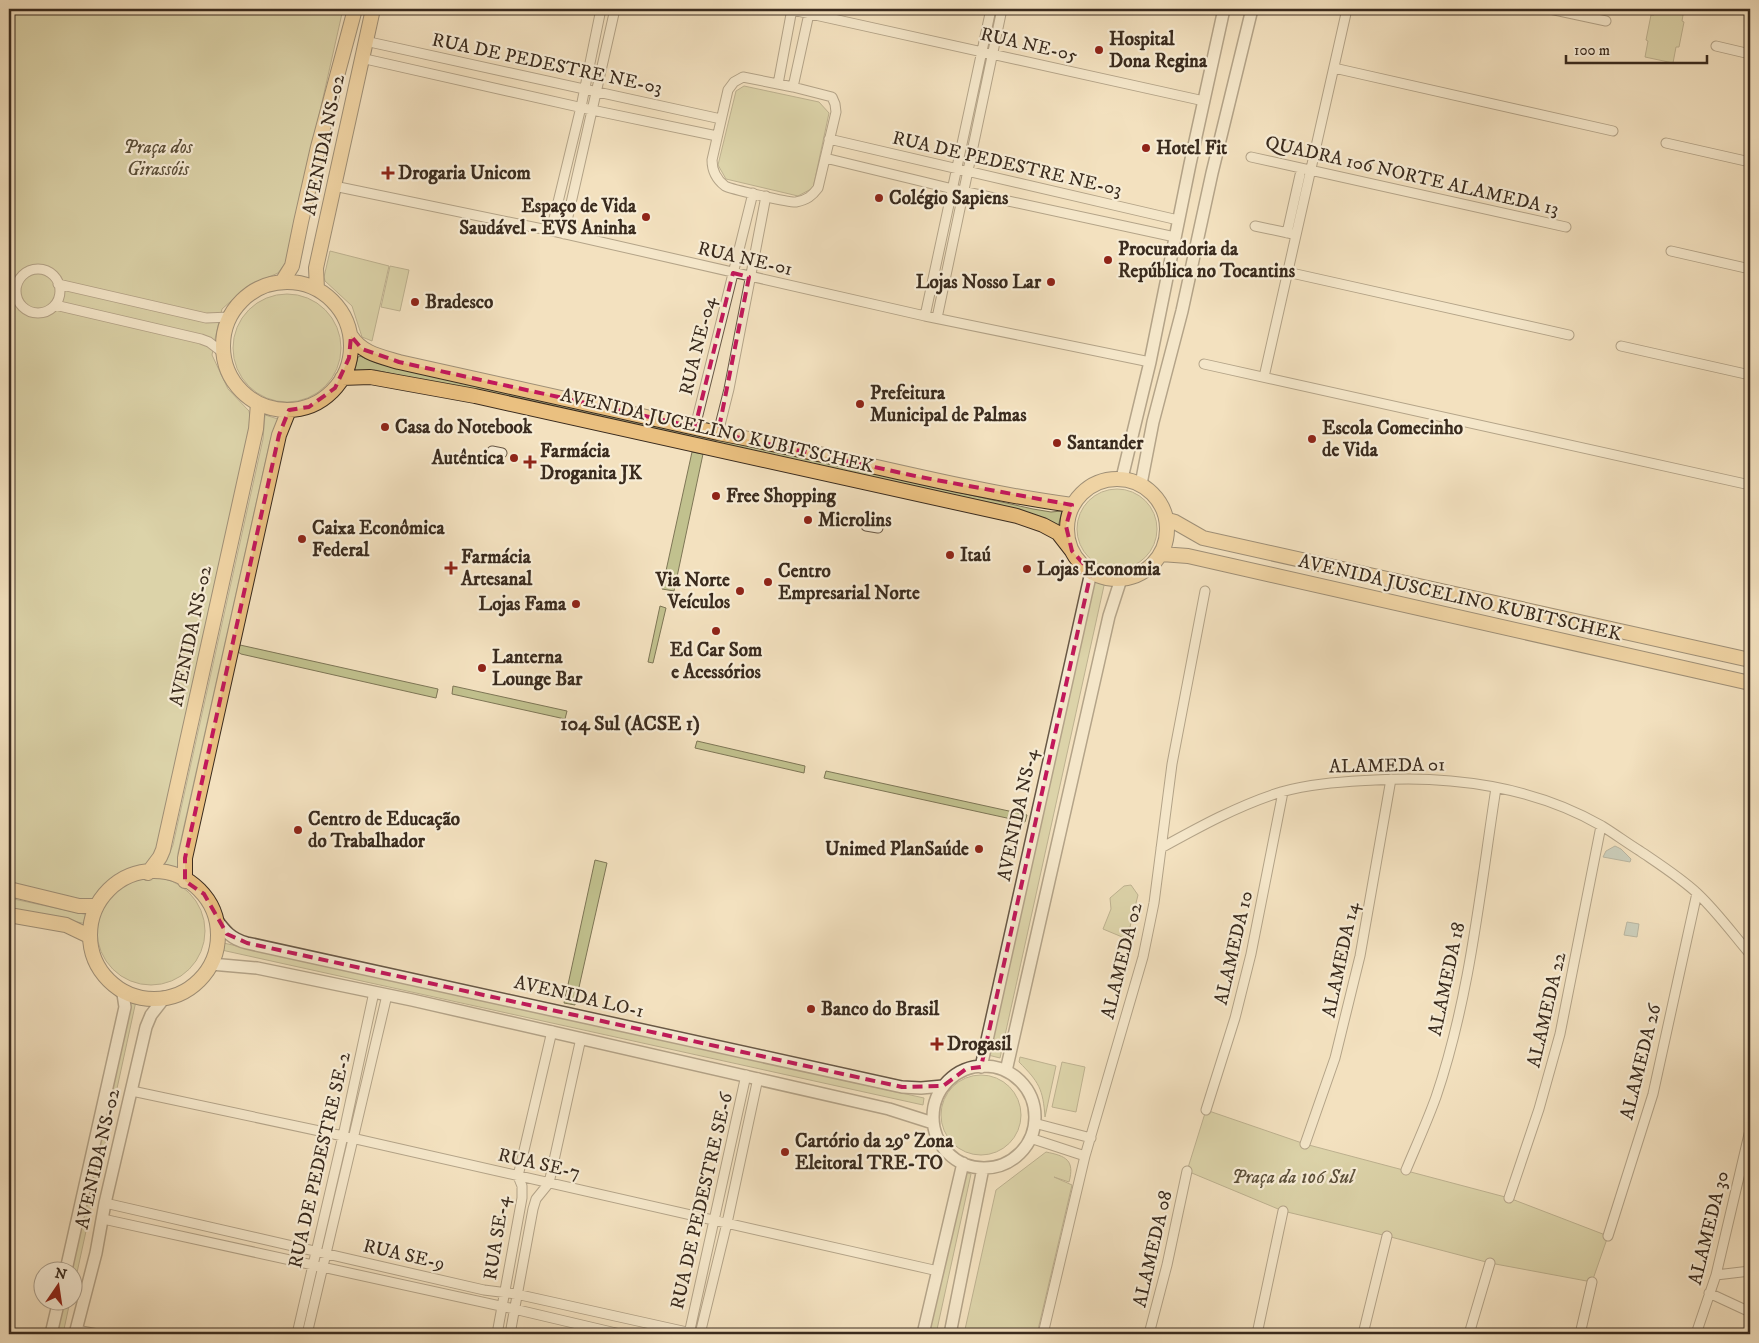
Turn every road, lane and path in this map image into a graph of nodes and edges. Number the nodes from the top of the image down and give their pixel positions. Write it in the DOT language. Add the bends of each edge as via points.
graph roads {
  1 [pos="355,9"];
  2 [pos="373,9"];
  3 [pos="601,9"];
  4 [pos="615,9"];
  5 [pos="790,9"];
  6 [pos="991,9"];
  7 [pos="1002,9"];
  8 [pos="1224,9"];
  9 [pos="1252,9"];
  10 [pos="1347,9"];
  11 [pos="1550,9"];
  12 [pos="810,11"];
  13 [pos="1606,21"];
  14 [pos="365,40"];
  15 [pos="1716,46"];
  16 [pos="983,51"];
  17 [pos="993,54"];
  18 [pos="1750,54"];
  19 [pos="361,58"];
  20 [pos="1334,68"];
  21 [pos="778,84"];
  22 [pos="793,87"];
  23 [pos="585,88"];
  24 [pos="597,91"];
  25 [pos="1204,101"];
  26 [pos="581,107"];
  27 [pos="592,110"];
  28 [pos="721,119"];
  29 [pos="1613,131"];
  30 [pos="717,136"];
  31 [pos="829,139"];
  32 [pos="1666,143"];
  33 [pos="1251,157"];
  34 [pos="825,158"];
  35 [pos="1750,162"];
  36 [pos="956,169"];
  37 [pos="1311,170"];
  38 [pos="968,172"];
  39 [pos="1300,175"];
  40 [pos="334,186"];
  41 [pos="953,189"];
  42 [pos="964,191"];
  43 [pos="753,193"];
  44 [pos="766,196"];
  45 [pos="1178,220"];
  46 [pos="1255,226"];
  47 [pos="1566,227"];
  48 [pos="551,231"];
  49 [pos="564,234"];
  50 [pos="1291,234"];
  51 [pos="1174,237"];
  52 [pos="1671,251"];
  53 [pos="1750,269"];
  54 [pos="1288,272"];
  55 [pos="733,273"];
  56 [pos="750,277"];
  57 [pos="282,282"];
  58 [pos="58,284"];
  59 [pos="316,289"];
  60 [pos="55,305"];
  61 [pos="925,316"];
  62 [pos="230,317"];
  63 [pos="937,318"];
  64 [pos="1569,335"];
  65 [pos="350,336"];
  66 [pos="1621,346"];
  67 [pos="222,352"];
  68 [pos="1150,362"];
  69 [pos="1204,364"];
  70 [pos="1750,375"];
  71 [pos="342,378"];
  72 [pos="1264,378"];
  73 [pos="258,403"];
  74 [pos="289,410"];
  75 [pos="694,427"];
  76 [pos="718,433"];
  77 [pos="492,451"];
  78 [pos="502,453"];
  79 [pos="1122,478"];
  80 [pos="1141,484"];
  81 [pos="1750,485"];
  82 [pos="1072,505"];
  83 [pos="1168,520"];
  84 [pos="866,526"];
  85 [pos="878,528"];
  86 [pos="1072,551"];
  87 [pos="1161,554"];
  88 [pos="1091,572"];
  89 [pos="1121,579"];
  90 [pos="1205,590"];
  91 [pos="1750,660"];
  92 [pos="1750,683"];
  93 [pos="1391,779"];
  94 [pos="1496,788"];
  95 [pos="1282,792"];
  96 [pos="1601,826"];
  97 [pos="1161,848"];
  98 [pos="148,873"];
  99 [pos="185,881"];
  100 [pos="9,889"];
  101 [pos="1697,893"];
  102 [pos="96,906"];
  103 [pos="9,915"];
  104 [pos="216,919"];
  105 [pos="90,936"];
  106 [pos="1750,954"];
  107 [pos="211,964"];
  108 [pos="114,984"];
  109 [pos="374,992"];
  110 [pos="387,995"];
  111 [pos="165,997"];
  112 [pos="552,1031"];
  113 [pos="581,1038"];
  114 [pos="981,1066"];
  115 [pos="1006,1071"];
  116 [pos="752,1077"];
  117 [pos="943,1086"];
  118 [pos="132,1091"];
  119 [pos="1206,1110"];
  120 [pos="933,1123"];
  121 [pos="1034,1123"];
  122 [pos="1750,1130"];
  123 [pos="344,1136"];
  124 [pos="1030,1138"];
  125 [pos="1091,1138"];
  126 [pos="354,1139"];
  127 [pos="1305,1144"];
  128 [pos="1084,1156"];
  129 [pos="963,1163"];
  130 [pos="983,1168"];
  131 [pos="1406,1170"];
  132 [pos="1187,1171"];
  133 [pos="518,1176"];
  134 [pos="550,1183"];
  135 [pos="1509,1198"];
  136 [pos="105,1203"];
  137 [pos="1283,1211"];
  138 [pos="103,1219"];
  139 [pos="714,1221"];
  140 [pos="727,1223"];
  141 [pos="1387,1236"];
  142 [pos="1608,1236"];
  143 [pos="316,1251"];
  144 [pos="327,1253"];
  145 [pos="68,1260"];
  146 [pos="1490,1263"];
  147 [pos="312,1266"];
  148 [pos="323,1267"];
  149 [pos="938,1271"];
  150 [pos="1750,1271"];
  151 [pos="1716,1275"];
  152 [pos="1592,1282"];
  153 [pos="505,1293"];
  154 [pos="1709,1293"];
  155 [pos="516,1294"];
  156 [pos="502,1307"];
  157 [pos="514,1309"];
  158 [pos="57,1310"];
  159 [pos="1750,1312"];
  160 [pos="76,1332"];
  161 [pos="51,1334"];
  162 [pos="98,1334"];
  163 [pos="297,1334"];
  164 [pos="307,1334"];
  165 [pos="497,1334"];
  166 [pos="510,1334"];
  167 [pos="620,1334"];
  168 [pos="691,1334"];
  169 [pos="700,1334"];
  170 [pos="923,1334"];
  171 [pos="950,1334"];
  172 [pos="1043,1334"];
  173 [pos="1150,1334"];
  174 [pos="1257,1334"];
  175 [pos="1363,1334"];
  176 [pos="1469,1334"];
  177 [pos="1580,1334"];
  178 [pos="1696,1334"];
  1 -- 57 [label="main road, AVENIDA NS-02" via="318,147 292,266"];
  2 -- 14 [label="main road, AVENIDA NS-02"];
  3 -- 23 [label="street"];
  4 -- 24 [label="street"];
  5 -- 12 [label="street, RUA NE-05"];
  5 -- 21 [label="street"];
  6 -- 16 [label="street"];
  7 -- 17 [label="street"];
  8 -- 25 [label="street"];
  9 -- 80 [label="street"];
  10 -- 20 [label="street"];
  11 -- 13 [label="street"];
  12 -- 16 [label="street, RUA NE-05"];
  12 -- 22 [label="street"];
  14 -- 19 [label="main road, AVENIDA NS-02"];
  14 -- 23 [label="street, RUA DE PEDESTRE NE-03"];
  15 -- 18 [label="street"];
  16 -- 17 [label="street, RUA NE-05"];
  16 -- 36 [label="street"];
  17 -- 25 [label="street, RUA NE-05"];
  17 -- 38 [label="street"];
  19 -- 26 [label="street, RUA DE PEDESTRE NE-03"];
  19 -- 40 [label="main road, AVENIDA NS-02"];
  20 -- 29 [label="street"];
  20 -- 37 [label="street"];
  21 -- 22 [label="street"];
  21 -- 28 [label="street" via="743,77 734,82 728,90"];
  22 -- 31 [label="street" via="832,97 836,112"];
  23 -- 24 [label="street, RUA DE PEDESTRE NE-03"];
  23 -- 26 [label="street"];
  24 -- 27 [label="street"];
  24 -- 28 [label="street, RUA DE PEDESTRE NE-03"];
  25 -- 45 [label="street"];
  26 -- 27 [label="street, RUA DE PEDESTRE NE-03"];
  26 -- 48 [label="street"];
  27 -- 30 [label="street, RUA DE PEDESTRE NE-03"];
  27 -- 49 [label="street"];
  28 -- 30 [label="street"];
  30 -- 43 [label="street" via="712,160 716,177 726,187"];
  31 -- 34 [label="street"];
  31 -- 36 [label="street, RUA DE PEDESTRE NE-03"];
  32 -- 35 [label="street"];
  33 -- 37 [label="street, QUADRA 106 NORTE ALAMEDA 13"];
  34 -- 41 [label="street, RUA DE PEDESTRE NE-03"];
  34 -- 44 [label="street" via="818,188 812,197 795,202"];
  36 -- 38 [label="street, RUA DE PEDESTRE NE-03"];
  36 -- 41 [label="street"];
  37 -- 47 [label="street, QUADRA 106 NORTE ALAMEDA 13"];
  37 -- 50 [label="street"];
  38 -- 42 [label="street"];
  38 -- 45 [label="street, RUA DE PEDESTRE NE-03"];
  39 -- 50 [label="street"];
  40 -- 48 [label="street, RUA NE-01"];
  40 -- 59 [label="main road, AVENIDA NS-02" via="316,268"];
  41 -- 42 [label="street, RUA DE PEDESTRE NE-03"];
  41 -- 61 [label="street"];
  42 -- 51 [label="street, RUA DE PEDESTRE NE-03"];
  42 -- 63 [label="street"];
  43 -- 44 [label="street"];
  43 -- 55 [label="street, RUA NE-04"];
  44 -- 56 [label="street, RUA NE-04"];
  45 -- 51 [label="street"];
  46 -- 50 [label="street"];
  48 -- 49 [label="street, RUA NE-01"];
  49 -- 55 [label="street, RUA NE-01"];
  50 -- 54 [label="street"];
  51 -- 68 [label="street"];
  52 -- 53 [label="street"];
  54 -- 64 [label="street"];
  54 -- 72 [label="street"];
  55 -- 56 [label="street, RUA NE-01"];
  55 -- 75 [label="street, RUA NE-04"];
  56 -- 61 [label="street, RUA NE-01"];
  56 -- 76 [label="street, RUA NE-04"];
  57 -- 59 [label="main road" via="297,282"];
  57 -- 62 [label="main road" via="248,296"];
  58 -- 60 [label="street" via="59,296"];
  58 -- 60 [label="street" via="50,273 36,270 24,275 16,287 18,300 28,311 41,313"];
  58 -- 62 [label="street" via="206,318"];
  59 -- 65 [label="main road" via="338,310"];
  60 -- 67 [label="street" via="203,339"];
  61 -- 63 [label="street, RUA NE-01"];
  62 -- 67 [label="main road"];
  63 -- 68 [label="street, RUA NE-01"];
  65 -- 71 [label="main road" via="349,358"];
  65 -- 75 [label="main road" via="362,349 399,362"];
  66 -- 70 [label="street"];
  67 -- 73 [label="main road" via="233,381 242,393"];
  68 -- 79 [label="street"];
  69 -- 72 [label="street"];
  71 -- 74 [label="main road" via="325,398 309,406"];
  71 -- 86 [label="main road, AVENIDA JUCELINO KUBITSCHEK" via="370,377 475,396 1016,516 1058,533"];
  72 -- 81 [label="street"];
  73 -- 74 [label="main road"];
  73 -- 98 [label="main road, AVENIDA NS-02" via="254,435 163,850"];
  74 -- 99 [label="main road" via="279,434 187,848"];
  75 -- 76 [label="main road"];
  76 -- 82 [label="main road" via="920,477"];
  77 -- 78 [label="street"];
  79 -- 80 [label="main road"];
  79 -- 82 [label="main road" via="1103,480 1087,488"];
  80 -- 83 [label="main road" via="1161,504"];
  82 -- 86 [label="main road" via="1066,526"];
  83 -- 87 [label="main road" via="1166,544"];
  83 -- 91 [label="main road, AVENIDA JUSCELINO KUBITSCHEK" via="1203,538"];
  84 -- 85 [label="street"];
  86 -- 88 [label="main road"];
  87 -- 89 [label="main road" via="1144,572"];
  87 -- 92 [label="main road, AVENIDA JUSCELINO KUBITSCHEK" via="1188,556"];
  88 -- 89 [label="main road"];
  88 -- 114 [label="street, AVENIDA NS-4"];
  89 -- 115 [label="street" via="1109,616"];
  90 -- 97 [label="street, ALAMEDA 02" via="1172,764"];
  93 -- 94 [label="street, ALAMEDA 01" via="1415,778"];
  93 -- 95 [label="street, ALAMEDA 01" via="1320,784"];
  93 -- 127 [label="street, ALAMEDA 14" via="1360,956 1335,1058"];
  94 -- 96 [label="street, ALAMEDA 01" via="1536,798"];
  94 -- 131 [label="street, ALAMEDA 18" via="1460,1011 1436,1097"];
  95 -- 97 [label="street, ALAMEDA 01" via="1256,800"];
  95 -- 119 [label="street, ALAMEDA 10" via="1251,954"];
  96 -- 101 [label="street, ALAMEDA 01"];
  96 -- 135 [label="street, ALAMEDA 22" via="1560,1034"];
  97 -- 125 [label="street, ALAMEDA 02" via="1143,957"];
  98 -- 99 [label="main road" via="165,874"];
  98 -- 102 [label="main road" via="134,873 118,880"];
  99 -- 104 [label="main road" via="194,884 204,894"];
  100 -- 102 [label="main road" via="79,906"];
  101 -- 106 [label="street, ALAMEDA 01"];
  101 -- 142 [label="street, ALAMEDA 26" via="1653,1094"];
  102 -- 105 [label="main road"];
  103 -- 105 [label="main road" via="66,925"];
  104 -- 107 [label="main road" via="218,934"];
  104 -- 117 [label="street, AVENIDA LO-1" via="227,934 247,943 902,1087"];
  105 -- 108 [label="main road" via="96,962"];
  107 -- 109 [label="street, AVENIDA LO-1" via="257,968"];
  107 -- 111 [label="main road" via="192,986"];
  108 -- 111 [label="main road" via="147,998"];
  108 -- 145 [label="street, AVENIDA NS-02" via="122,994 125,1007"];
  109 -- 110 [label="street, AVENIDA LO-1"];
  109 -- 123 [label="street, RUA DE PEDESTRE SE-2"];
  110 -- 112 [label="street, AVENIDA LO-1"];
  110 -- 126 [label="street, RUA DE PEDESTRE SE-2"];
  111 -- 118 [label="street, AVENIDA NS-02" via="146,1027"];
  112 -- 113 [label="street, AVENIDA LO-1"];
  112 -- 133 [label="street, RUA SE-4"];
  113 -- 116 [label="street, AVENIDA LO-1"];
  113 -- 134 [label="street, RUA SE-4"];
  114 -- 115 [label="street"];
  114 -- 117 [label="street" via="966,1069"];
  115 -- 121 [label="street" via="1025,1087 1031,1098"];
  116 -- 120 [label="street, AVENIDA LO-1" via="889,1109"];
  116 -- 139 [label="street, RUA DE PEDESTRE SE-6"];
  116 -- 140 [label="street, RUA DE PEDESTRE SE-6"];
  117 -- 120 [label="street" via="936,1098"];
  118 -- 123 [label="street, RUA SE-7"];
  118 -- 136 [label="street, AVENIDA NS-02"];
  120 -- 129 [label="street" via="938,1140 948,1154"];
  121 -- 124 [label="street"];
  121 -- 125 [label="street"];
  122 -- 151 [label="street, ALAMEDA 30"];
  123 -- 126 [label="street, RUA SE-7"];
  123 -- 143 [label="street, RUA DE PEDESTRE SE-2"];
  124 -- 128 [label="street"];
  124 -- 130 [label="street" via="1012,1160"];
  125 -- 128 [label="street, ALAMEDA 02"];
  126 -- 133 [label="street, RUA SE-7"];
  126 -- 144 [label="street, RUA DE PEDESTRE SE-2"];
  128 -- 172 [label="street, ALAMEDA 02"];
  129 -- 130 [label="street"];
  129 -- 149 [label="street"];
  130 -- 171 [label="street"];
  132 -- 173 [label="street, ALAMEDA 08"];
  133 -- 134 [label="street, RUA SE-7"];
  133 -- 153 [label="street, RUA SE-4" via="522,1198"];
  134 -- 139 [label="street, RUA SE-7"];
  134 -- 155 [label="street, RUA SE-4" via="532,1209"];
  136 -- 138 [label="street, AVENIDA NS-02"];
  136 -- 143 [label="street, RUA SE-9"];
  137 -- 174 [label="street"];
  138 -- 147 [label="street, RUA SE-9"];
  138 -- 160 [label="street, AVENIDA NS-02"];
  139 -- 140 [label="street, RUA SE-7"];
  139 -- 168 [label="street, RUA DE PEDESTRE SE-6"];
  140 -- 149 [label="street, RUA SE-7"];
  140 -- 169 [label="street, RUA DE PEDESTRE SE-6"];
  141 -- 175 [label="street"];
  143 -- 144 [label="street, RUA SE-9"];
  143 -- 147 [label="street, RUA DE PEDESTRE SE-2"];
  144 -- 148 [label="street, RUA DE PEDESTRE SE-2"];
  144 -- 153 [label="street, RUA SE-9"];
  146 -- 176 [label="street"];
  147 -- 148 [label="street, RUA SE-9"];
  147 -- 163 [label="street, RUA DE PEDESTRE SE-2"];
  148 -- 156 [label="street, RUA SE-9"];
  148 -- 164 [label="street, RUA DE PEDESTRE SE-2"];
  149 -- 170 [label="street"];
  150 -- 151 [label="street"];
  151 -- 154 [label="street, ALAMEDA 30"];
  152 -- 177 [label="street"];
  153 -- 155 [label="street, RUA SE-9"];
  153 -- 156 [label="street, RUA SE-4"];
  154 -- 159 [label="street"];
  154 -- 178 [label="street, ALAMEDA 30"];
  155 -- 157 [label="street, RUA SE-4"];
  155 -- 168 [label="street, RUA SE-9"];
  156 -- 157 [label="street, RUA SE-9"];
  156 -- 165 [label="street, RUA SE-4"];
  157 -- 166 [label="street, RUA SE-4"];
  157 -- 167 [label="street, RUA SE-9"];
  158 -- 161 [label="street"];
  160 -- 162 [label="street"];
}
